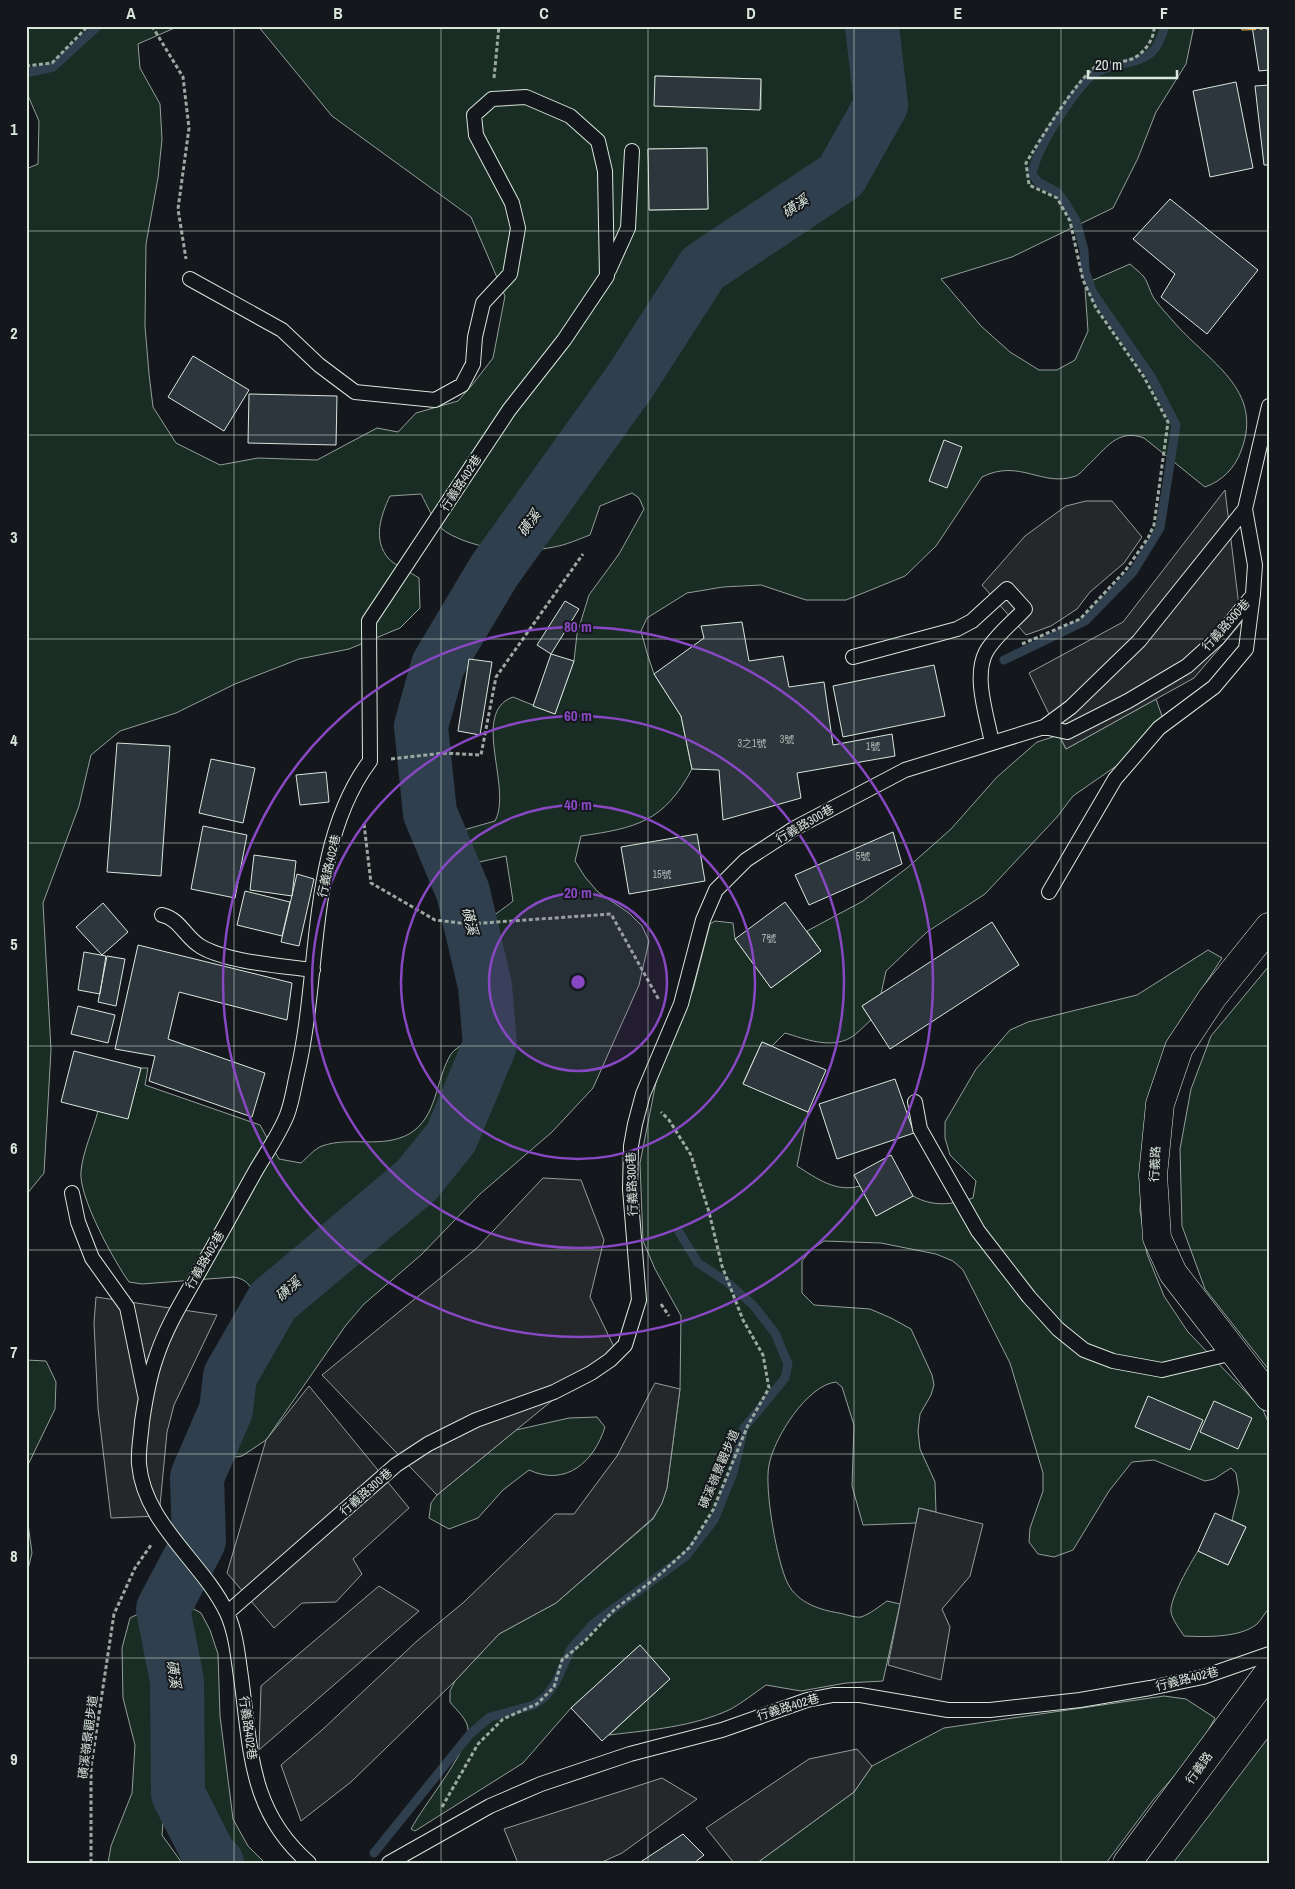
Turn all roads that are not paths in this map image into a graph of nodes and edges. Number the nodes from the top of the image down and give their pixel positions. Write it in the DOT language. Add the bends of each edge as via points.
graph roads {
  1 [pos="632,151"];
  2 [pos="607,276"];
  3 [pos="190,280"];
  4 [pos="1269,406"];
  5 [pos="1245,508"];
  6 [pos="1254,594"];
  7 [pos="853,657"];
  8 [pos="1044,727"];
  9 [pos="992,743"];
  10 [pos="1049,892"];
  11 [pos="162,915"];
  12 [pos="1269,927"];
  13 [pos="313,970"];
  14 [pos="915,1102"];
  15 [pos="72,1193"];
  16 [pos="1233,1352"];
  17 [pos="1269,1397"];
  18 [pos="146,1398"];
  19 [pos="227,1613"];
  20 [pos="1269,1654"];
  21 [pos="1269,1672"];
  22 [pos="309,1863"];
  23 [pos="389,1863"];
  24 [pos="1127,1863"];
  1 -- 2 [label="lane, 行義路402巷" via="628,228"];
  2 -- 3 [label="lane" via="605,170 598,141 570,116 526,97 492,98 474,114 476,135 512,203 518,228 510,274 483,302 473,364 462,385 435,400 355,392 319,365 282,330"];
  2 -- 13 [label="lane, 行義路402巷" via="564,340 508,410 369,621 370,762 358,778 336,833 316,926"];
  4 -- 5 [label="lane, 行義路300巷"];
  5 -- 6 [label="lane, 行義路300巷" via="1255,565"];
  5 -- 8 [label="lane, 行義路300巷" via="1139,641 1071,707"];
  6 -- 8 [label="lane, 行義路300巷" via="1218,638 1187,666 1067,732"];
  6 -- 10 [label="lane" via="1246,649 1214,687 1159,728 1115,778"];
  7 -- 9 [label="lane" via="957,629 972,621 1007,590 1025,610 990,646 982,666 981,680"];
  8 -- 9 [label="lane, 行義路300巷"];
  9 -- 19 [label="lane, 行義路300巷" via="905,770 795,828 746,860 716,890 709,902 673,1024 643,1094 631,1146 639,1300 625,1345 591,1373 554,1392 476,1420 396,1465"];
  11 -- 13 [label="lane" via="170,917 201,947 226,956"];
  12 -- 16 [label="street, 行義路" via="1212,998 1179,1048 1160,1104 1153,1175 1157,1238 1173,1273"];
  13 -- 18 [label="lane, 行義路402巷" via="304,1045 288,1112 172,1318 156,1358"];
  14 -- 16 [label="lane" via="920,1129 978,1231 1029,1297 1084,1350 1113,1361 1162,1370"];
  15 -- 18 [label="lane" via="78,1222 92,1258 127,1307"];
  16 -- 17 [label="street, 行義路"];
  18 -- 19 [label="lane, 行義路402巷" via="139,1465 150,1499"];
  19 -- 22 [label="lane, 行義路402巷" via="236,1644 251,1754 260,1794 269,1816"];
  20 -- 23 [label="lane, 行義路402巷" via="1203,1677 1150,1688 990,1710 948,1710 860,1695 833,1695 807,1700 722,1730 630,1754 541,1784 490,1806"];
  21 -- 24 [label="street, 行義路"];
}
